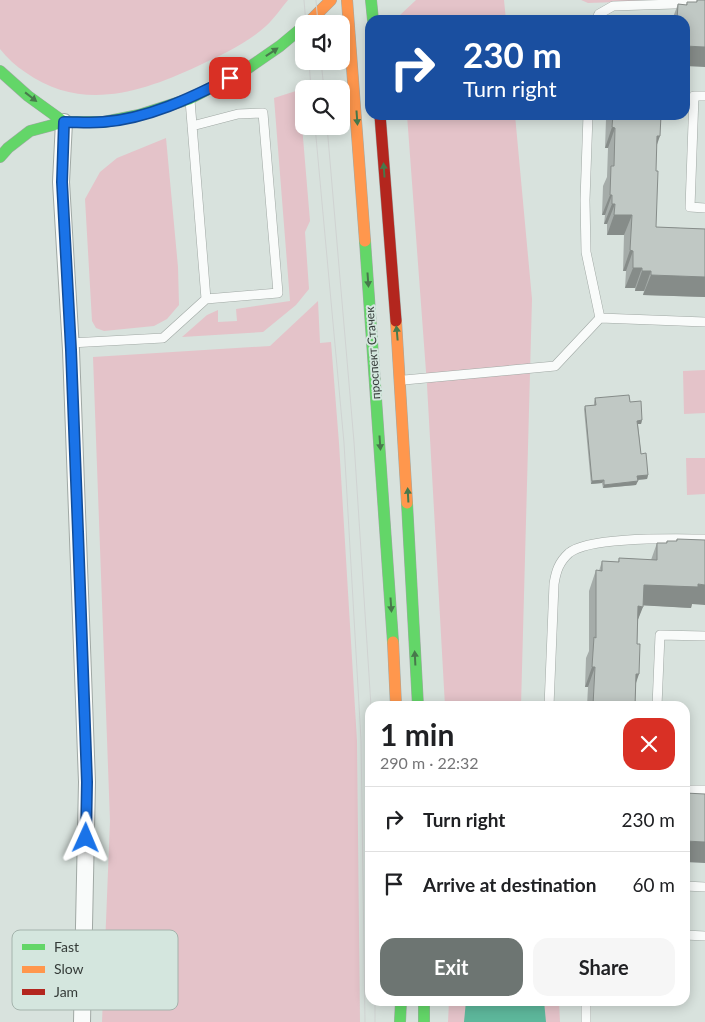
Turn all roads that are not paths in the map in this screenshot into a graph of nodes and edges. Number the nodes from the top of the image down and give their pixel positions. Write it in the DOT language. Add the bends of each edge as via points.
graph roads {
  1 [pos="332,0"];
  2 [pos="347,0"];
  3 [pos="371,0"];
  4 [pos="705,3"];
  5 [pos="316,15"];
  6 [pos="372,15"];
  7 [pos="598,15"];
  8 [pos="295,34"];
  9 [pos="0,71"];
  10 [pos="705,96"];
  11 [pos="190,99"];
  12 [pos="380,120"];
  13 [pos="588,120"];
  14 [pos="64,122"];
  15 [pos="192,126"];
  16 [pos="0,157"];
  17 [pos="705,208"];
  18 [pos="206,299"];
  19 [pos="600,318"];
  20 [pos="705,322"];
  21 [pos="70,343"];
  22 [pos="401,380"];
  23 [pos="705,539"];
  24 [pos="705,636"];
  25 [pos="396,701"];
  26 [pos="418,701"];
  27 [pos="549,701"];
  28 [pos="657,701"];
  29 [pos="690,790"];
  30 [pos="705,790"];
  31 [pos="690,886"];
  32 [pos="705,887"];
  33 [pos="84,930"];
  34 [pos="690,936"];
  35 [pos="705,936"];
  36 [pos="401,1006"];
  37 [pos="424,1006"];
  38 [pos="586,1006"];
  39 [pos="400,1022"];
  40 [pos="424,1022"];
  41 [pos="586,1022"];
  1 -- 5 [label="main road"];
  2 -- 25 [label="main road, проспект Стачек, one-way"];
  3 -- 6 [label="main road"];
  4 -- 7 [label="lane" via="612,6"];
  11 -- 8 [label="main road, one-way" via="244,71"];
  9 -- 14 [label="main road, one-way"];
  10 -- 17 [label="lane" via="694,96 690,207"];
  11 -- 14 [label="main road" via="104,122"];
  11 -- 15 [label="lane"];
  22 -- 12 [label="main road, проспект Стачек, one-way"];
  13 -- 19 [label="lane" via="586,252"];
  14 -- 16 [label="main road" via="30,131"];
  14 -- 21 [label="street" via="62,187"];
  15 -- 18 [label="lane"];
  15 -- 18 [label="lane" via="238,114 263,113 278,293"];
  18 -- 21 [label="lane" via="163,338"];
  19 -- 20 [label="lane"];
  19 -- 22 [label="lane" via="555,366"];
  21 -- 33 [label="street" via="87,782"];
  26 -- 22 [label="main road, проспект Стачек, one-way"];
  23 -- 27 [label="lane" via="627,539 584,546 569,552 557,567 554,584"];
  24 -- 28 [label="lane" via="660,635"];
  29 -- 30 [label="lane"];
  31 -- 32 [label="lane"];
  34 -- 35 [label="lane"];
  36 -- 39 [label="main road"];
  37 -- 40 [label="main road"];
  38 -- 41 [label="lane"];
}
